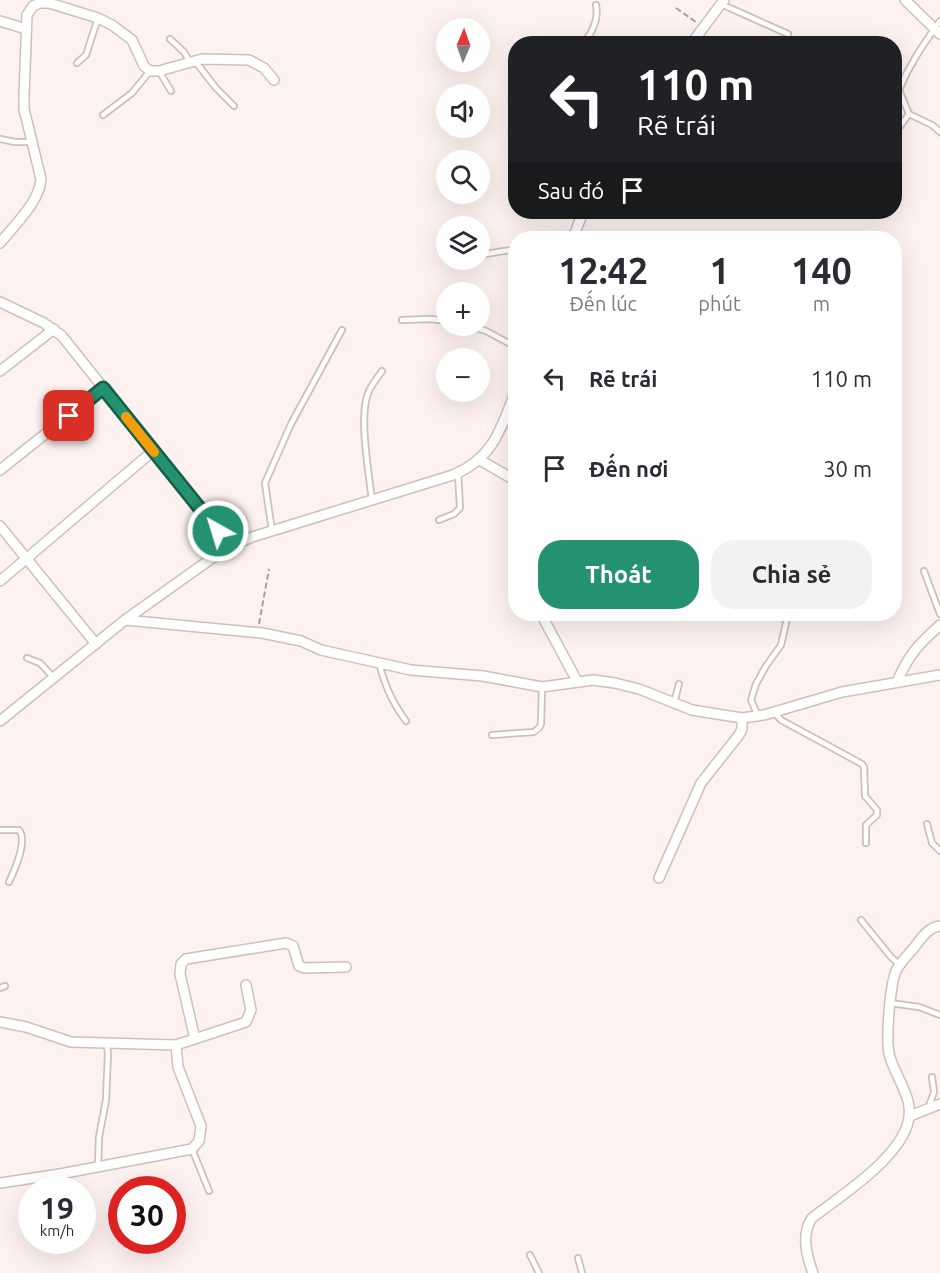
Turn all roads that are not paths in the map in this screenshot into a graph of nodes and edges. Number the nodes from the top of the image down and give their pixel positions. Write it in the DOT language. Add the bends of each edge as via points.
graph roads {
  1 [pos="905,0"];
  2 [pos="722,2"];
  3 [pos="33,3"];
  4 [pos="596,5"];
  5 [pos="98,18"];
  6 [pos="0,21"];
  7 [pos="938,28"];
  8 [pos="26,29"];
  9 [pos="788,34"];
  10 [pos="588,36"];
  11 [pos="697,36"];
  12 [pos="170,39"];
  13 [pos="193,61"];
  14 [pos="77,63"];
  15 [pos="154,71"];
  16 [pos="274,80"];
  17 [pos="902,83"];
  18 [pos="171,91"];
  19 [pos="902,97"];
  20 [pos="234,106"];
  21 [pos="909,114"];
  22 [pos="103,115"];
  23 [pos="902,124"];
  24 [pos="940,132"];
  25 [pos="0,139"];
  26 [pos="33,142"];
  27 [pos="0,243"];
  28 [pos="508,250"];
  29 [pos="490,253"];
  30 [pos="0,302"];
  31 [pos="402,320"];
  32 [pos="436,320"];
  33 [pos="54,329"];
  34 [pos="342,330"];
  35 [pos="490,333"];
  36 [pos="508,343"];
  37 [pos="0,371"];
  38 [pos="382,371"];
  39 [pos="103,388"];
  40 [pos="508,420"];
  41 [pos="153,451"];
  42 [pos="480,460"];
  43 [pos="0,470"];
  44 [pos="458,473"];
  45 [pos="508,476"];
  46 [pos="372,500"];
  47 [pos="439,520"];
  48 [pos="0,526"];
  49 [pos="272,531"];
  50 [pos="230,547"];
  51 [pos="27,559"];
  52 [pos="924,571"];
  53 [pos="0,581"];
  54 [pos="940,614"];
  55 [pos="125,620"];
  56 [pos="545,621"];
  57 [pos="786,621"];
  58 [pos="940,625"];
  59 [pos="96,644"];
  60 [pos="27,658"];
  61 [pos="379,663"];
  62 [pos="940,675"];
  63 [pos="54,678"];
  64 [pos="577,681"];
  65 [pos="897,682"];
  66 [pos="679,684"];
  67 [pos="542,687"];
  68 [pos="674,703"];
  69 [pos="774,712"];
  70 [pos="758,716"];
  71 [pos="742,718"];
  72 [pos="406,721"];
  73 [pos="0,722"];
  74 [pos="492,735"];
  75 [pos="927,824"];
  76 [pos="0,831"];
  77 [pos="866,843"];
  78 [pos="940,851"];
  79 [pos="658,878"];
  80 [pos="9,882"];
  81 [pos="861,920"];
  82 [pos="940,926"];
  83 [pos="900,965"];
  84 [pos="346,968"];
  85 [pos="246,985"];
  86 [pos="890,1003"];
  87 [pos="940,1015"];
  88 [pos="0,1022"];
  89 [pos="195,1039"];
  90 [pos="106,1043"];
  91 [pos="176,1045"];
  92 [pos="932,1077"];
  93 [pos="940,1104"];
  94 [pos="928,1108"];
  95 [pos="910,1116"];
  96 [pos="192,1149"];
  97 [pos="98,1167"];
  98 [pos="0,1183"];
  99 [pos="209,1191"];
  100 [pos="530,1255"];
  101 [pos="578,1258"];
  102 [pos="539,1273"];
  103 [pos="582,1273"];
  104 [pos="813,1273"];
  1 -- 7 [label="street"];
  2 -- 9 [label="lane"];
  2 -- 11 [label="street"];
  3 -- 5 [label="street" via="50,3"];
  3 -- 8 [label="street"];
  4 -- 10 [label="lane" via="598,13"];
  5 -- 14 [label="lane" via="86,55"];
  5 -- 15 [label="street" via="132,40 144,66"];
  6 -- 8 [label="street"];
  7 -- 17 [label="lane" via="914,57"];
  8 -- 26 [label="street" via="24,109"];
  12 -- 13 [label="lane"];
  13 -- 15 [label="street"];
  13 -- 16 [label="street" via="249,60 264,68"];
  13 -- 20 [label="lane"];
  15 -- 18 [label="lane"];
  15 -- 22 [label="lane"];
  19 -- 21 [label="lane"];
  21 -- 23 [label="lane"];
  21 -- 24 [label="lane"];
  25 -- 26 [label="lane"];
  26 -- 27 [label="street" via="40,189"];
  28 -- 29 [label="lane"];
  30 -- 33 [label="street"];
  31 -- 32 [label="lane"];
  33 -- 37 [label="street"];
  33 -- 39 [label="street"];
  34 -- 49 [label="lane" via="291,424 265,483"];
  35 -- 36 [label="lane"];
  38 -- 46 [label="lane" via="368,392 366,404"];
  39 -- 41 [label="street"];
  39 -- 43 [label="street"];
  40 -- 42 [label="street"];
  41 -- 50 [label="street"];
  41 -- 51 [label="street"];
  42 -- 44 [label="street"];
  42 -- 45 [label="street"];
  44 -- 46 [label="street"];
  44 -- 47 [label="lane" via="459,508"];
  46 -- 49 [label="street"];
  48 -- 51 [label="street"];
  49 -- 50 [label="street"];
  50 -- 55 [label="street"];
  51 -- 53 [label="street"];
  51 -- 59 [label="street"];
  52 -- 54 [label="lane"];
  55 -- 59 [label="street"];
  55 -- 61 [label="street" via="257,633"];
  56 -- 64 [label="street"];
  57 -- 70 [label="lane" via="781,645 756,684 752,700"];
  58 -- 65 [label="street" via="906,660"];
  59 -- 63 [label="street"];
  60 -- 63 [label="lane" via="40,663"];
  61 -- 67 [label="street"];
  61 -- 72 [label="lane" via="387,691"];
  62 -- 65 [label="street"];
  63 -- 73 [label="street"];
  64 -- 67 [label="street"];
  64 -- 68 [label="street" via="627,685"];
  65 -- 69 [label="street" via="842,692"];
  66 -- 68 [label="lane"];
  67 -- 74 [label="lane" via="539,728 534,732"];
  68 -- 71 [label="street"];
  69 -- 70 [label="street"];
  69 -- 77 [label="lane" via="781,720 862,764 865,796 877,810 866,825"];
  70 -- 71 [label="street"];
  71 -- 79 [label="street" via="739,735 701,783"];
  75 -- 78 [label="lane" via="932,843"];
  76 -- 80 [label="lane" via="19,830 22,837 18,862"];
  81 -- 83 [label="lane"];
  82 -- 83 [label="street" via="925,934"];
  83 -- 86 [label="street"];
  84 -- 89 [label="street" via="299,966 293,946 286,943 186,959 180,974"];
  85 -- 89 [label="street" via="251,1010 246,1022"];
  86 -- 87 [label="lane"];
  86 -- 95 [label="street" via="889,1055 908,1097"];
  88 -- 90 [label="street" via="63,1041"];
  89 -- 91 [label="street"];
  90 -- 91 [label="street"];
  90 -- 97 [label="lane" via="106,1100"];
  91 -- 96 [label="street" via="178,1067 201,1126 199,1141"];
  92 -- 94 [label="lane" via="934,1092"];
  93 -- 94 [label="street"];
  94 -- 95 [label="street"];
  95 -- 104 [label="street" via="899,1141 877,1167 807,1225 805,1241"];
  96 -- 97 [label="street"];
  96 -- 99 [label="lane"];
  97 -- 98 [label="street"];
  100 -- 102 [label="lane"];
  101 -- 103 [label="lane"];
}
